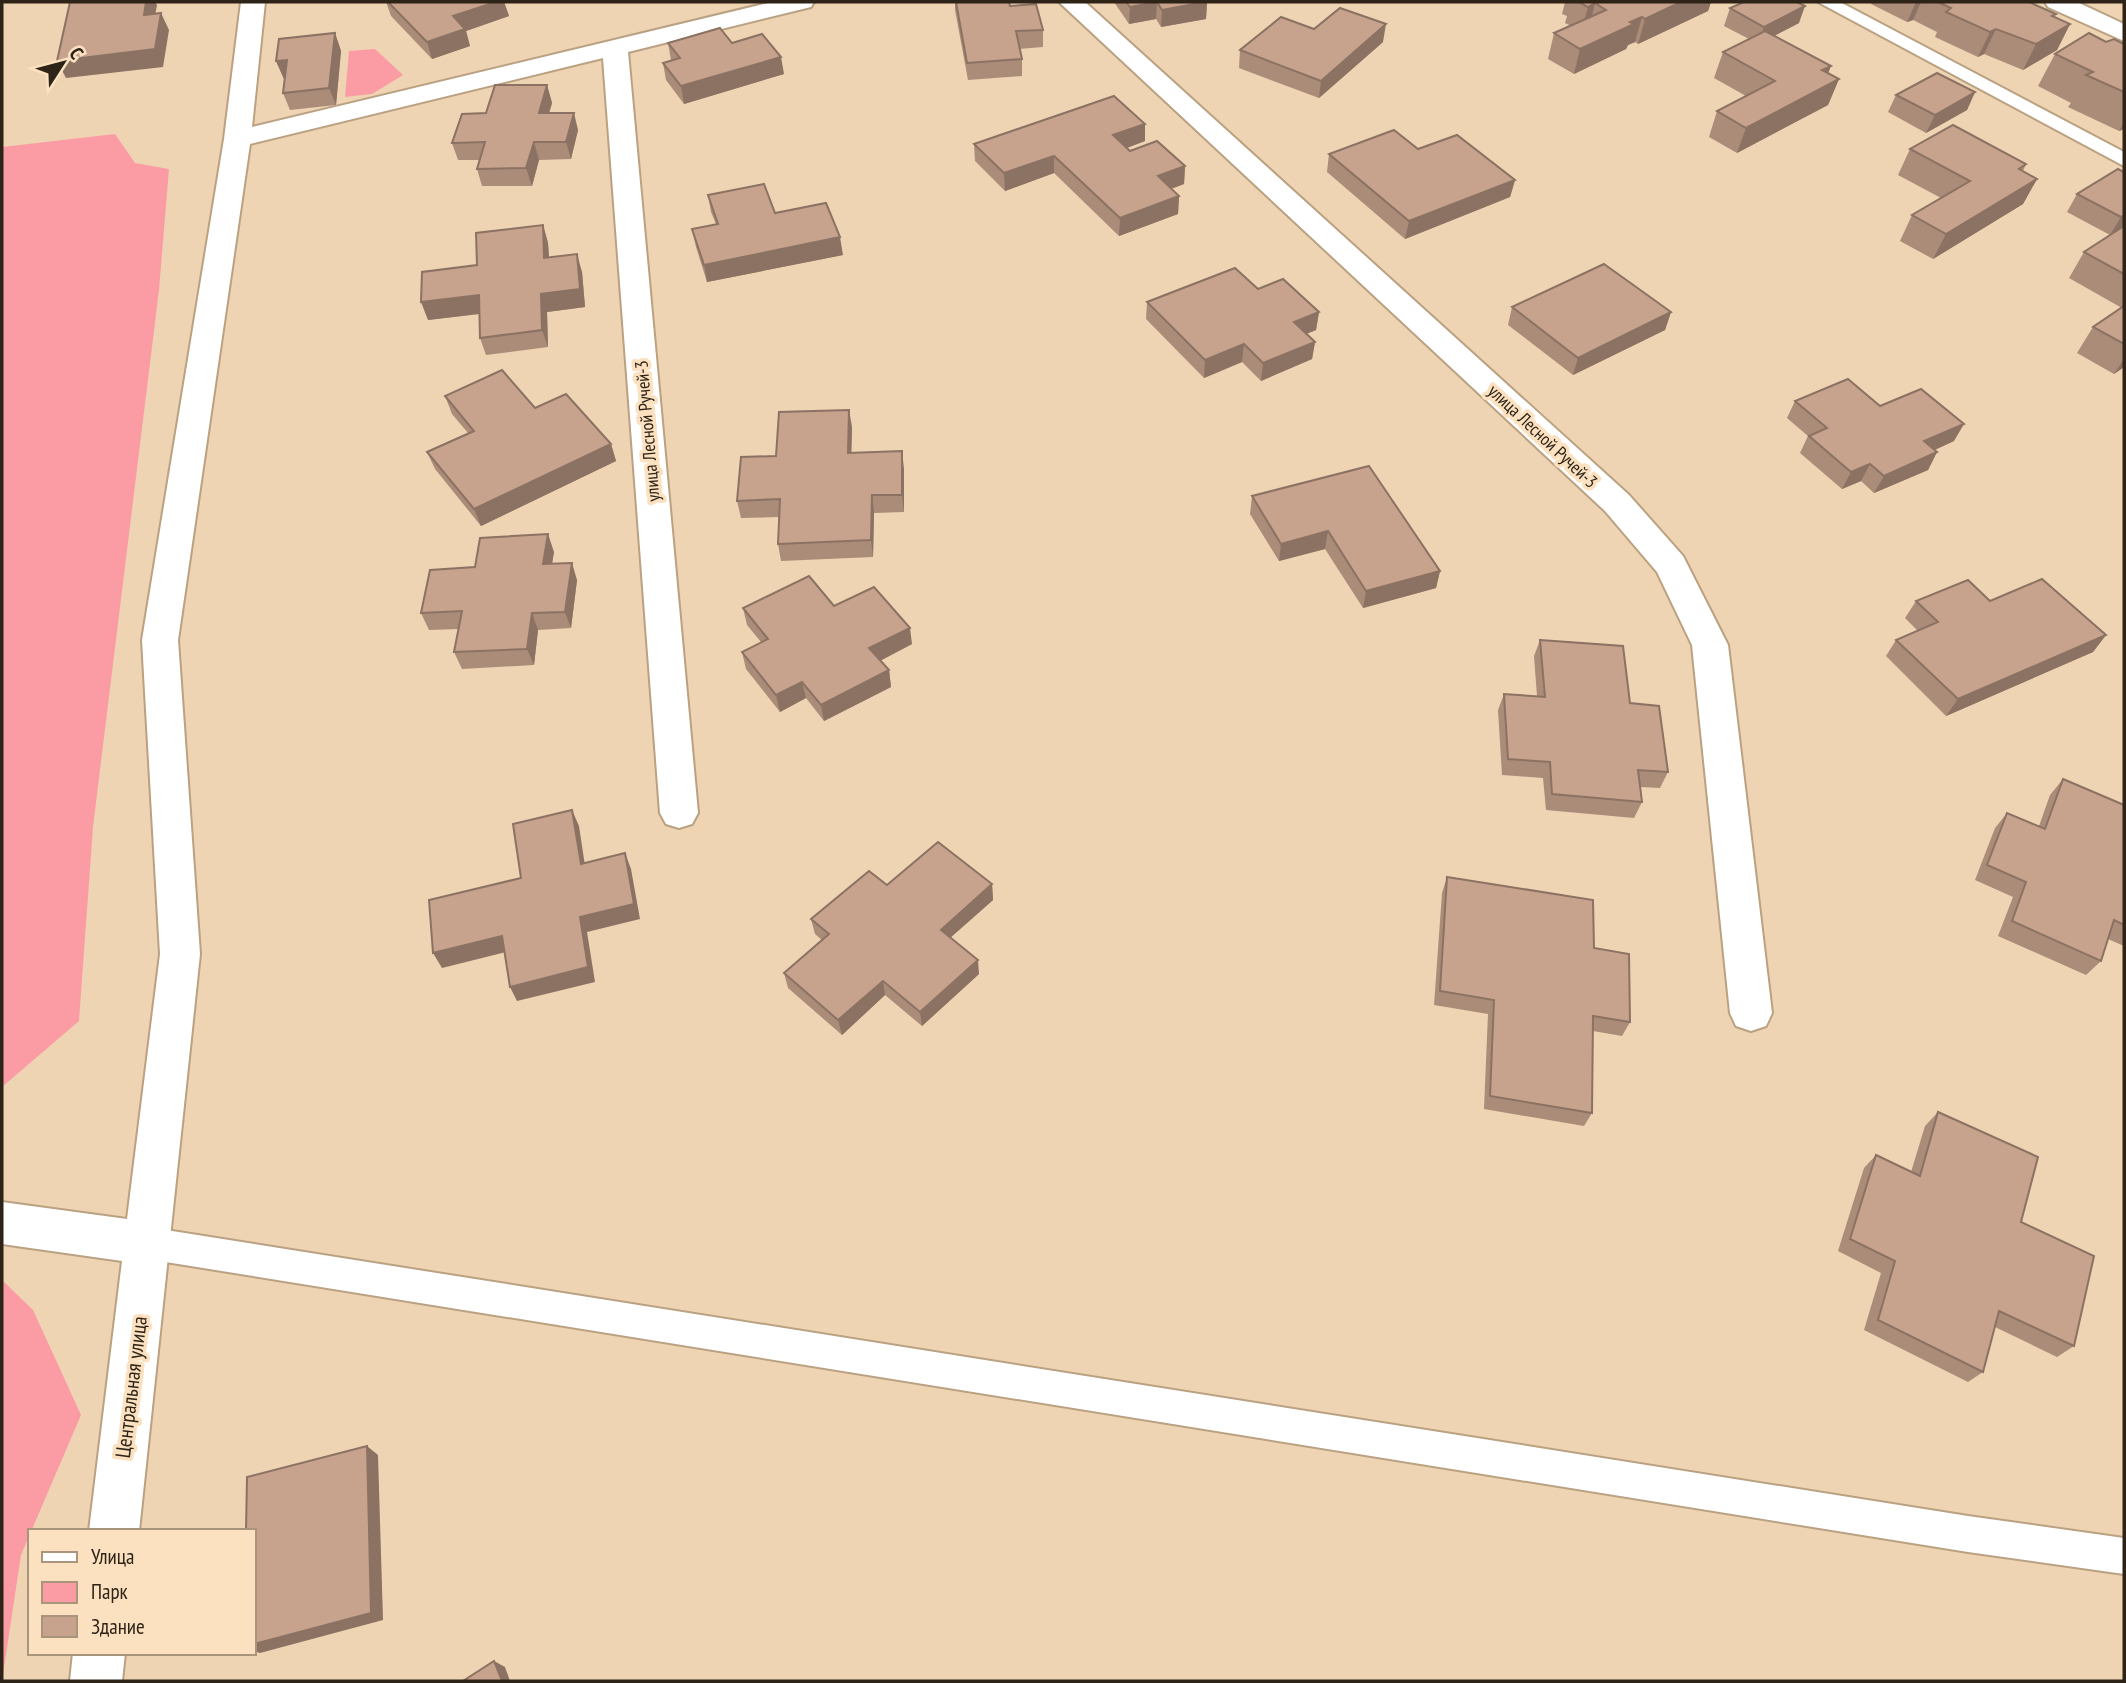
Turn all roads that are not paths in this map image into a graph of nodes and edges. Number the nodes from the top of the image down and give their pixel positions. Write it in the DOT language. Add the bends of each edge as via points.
graph roads {
  1 [pos="253,2"];
  2 [pos="802,2"];
  3 [pos="1071,2"];
  4 [pos="1828,2"];
  5 [pos="2057,2"];
  6 [pos="2124,33"];
  7 [pos="615,48"];
  8 [pos="237,139"];
  9 [pos="2124,160"];
  10 [pos="679,813"];
  11 [pos="1751,1013"];
  12 [pos="2,1223"];
  13 [pos="148,1243"];
  14 [pos="114,1529"];
  15 [pos="2124,1556"];
  16 [pos="99,1655"];
  17 [pos="96,1681"];
  1 -- 8 [label="street, Центральная улица"];
  2 -- 7 [label="street"];
  3 -- 11 [label="street, улица Лесной Ручей-3" via="1617,503 1671,565 1710,645"];
  4 -- 9 [label="lane"];
  5 -- 6 [label="street"];
  7 -- 8 [label="street"];
  7 -- 10 [label="street, улица Лесной Ручей-3"];
  8 -- 13 [label="street, Центральная улица" via="160,640 180,954"];
  12 -- 13 [label="street"];
  13 -- 14 [label="street, Центральная улица"];
  13 -- 15 [label="lane"];
  16 -- 17 [label="street"];
}
